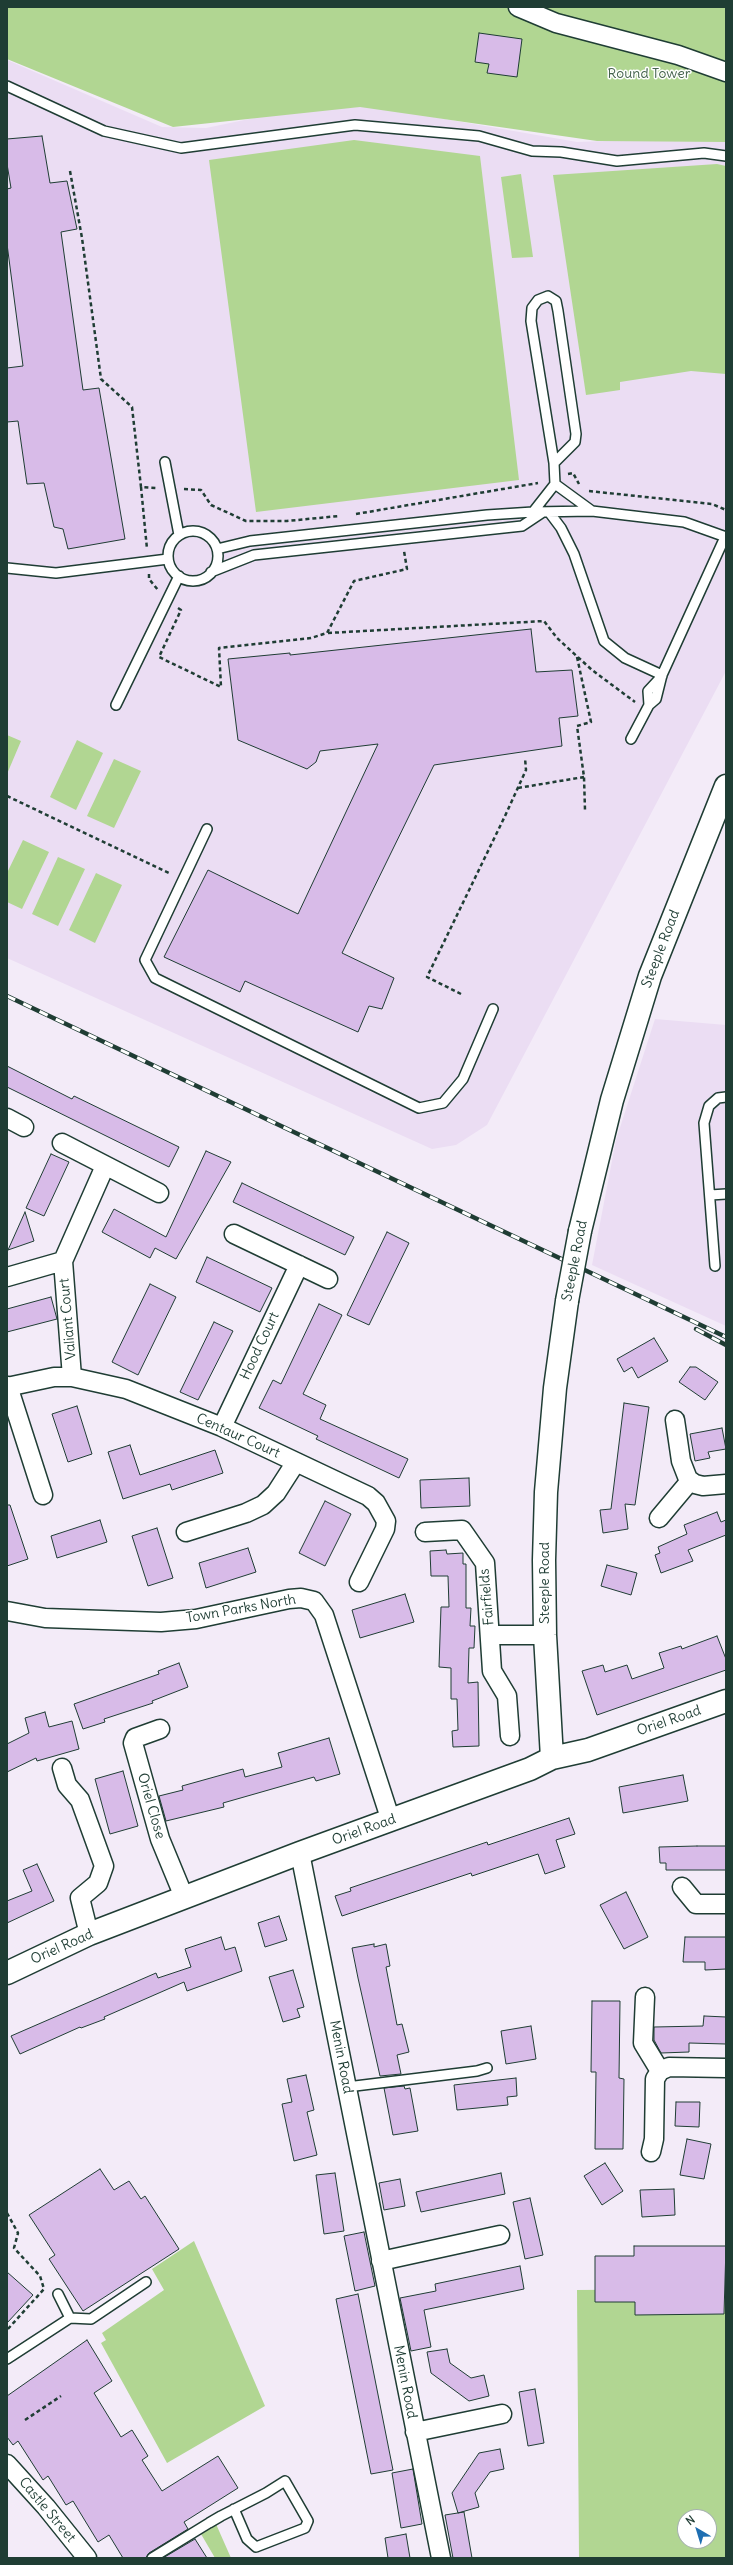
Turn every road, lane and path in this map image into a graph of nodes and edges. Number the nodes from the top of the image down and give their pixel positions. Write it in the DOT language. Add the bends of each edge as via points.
graph roads {
  1 [pos="518,7"];
  2 [pos="726,72"];
  3 [pos="7,86"];
  4 [pos="726,156"];
  5 [pos="70,171"];
  6 [pos="165,462"];
  7 [pos="554,462"];
  8 [pos="555,480"];
  9 [pos="141,487"];
  10 [pos="170,488"];
  11 [pos="581,488"];
  12 [pos="587,490"];
  13 [pos="726,510"];
  14 [pos="592,511"];
  15 [pos="542,512"];
  16 [pos="354,514"];
  17 [pos="347,515"];
  18 [pos="180,535"];
  19 [pos="726,537"];
  20 [pos="402,539"];
  21 [pos="217,549"];
  22 [pos="168,559"];
  23 [pos="149,563"];
  24 [pos="7,568"];
  25 [pos="211,572"];
  26 [pos="179,576"];
  27 [pos="166,601"];
  28 [pos="327,633"];
  29 [pos="577,656"];
  30 [pos="662,675"];
  31 [pos="116,705"];
  32 [pos="648,708"];
  33 [pos="631,739"];
  34 [pos="525,758"];
  35 [pos="584,777"];
  36 [pos="726,786"];
  37 [pos="518,788"];
  38 [pos="7,796"];
  39 [pos="585,810"];
  40 [pos="207,828"];
  41 [pos="183,880"];
  42 [pos="461,994"];
  43 [pos="493,1009"];
  44 [pos="726,1097"];
  45 [pos="7,1118"];
  46 [pos="24,1127"];
  47 [pos="62,1143"];
  48 [pos="105,1166"];
  49 [pos="159,1193"];
  50 [pos="726,1194"];
  51 [pos="710,1195"];
  52 [pos="234,1234"];
  53 [pos="63,1261"];
  54 [pos="299,1265"];
  55 [pos="715,1266"];
  56 [pos="7,1277"];
  57 [pos="328,1278"];
  58 [pos="72,1377"];
  59 [pos="7,1386"];
  60 [pos="675,1420"];
  61 [pos="222,1428"];
  62 [pos="296,1462"];
  63 [pos="690,1481"];
  64 [pos="726,1484"];
  65 [pos="43,1495"];
  66 [pos="659,1518"];
  67 [pos="186,1532"];
  68 [pos="425,1532"];
  69 [pos="359,1582"];
  70 [pos="7,1611"];
  71 [pos="490,1635"];
  72 [pos="545,1635"];
  73 [pos="726,1701"];
  74 [pos="160,1730"];
  75 [pos="510,1736"];
  76 [pos="552,1758"];
  77 [pos="62,1768"];
  78 [pos="391,1820"];
  79 [pos="300,1853"];
  80 [pos="682,1887"];
  81 [pos="184,1897"];
  82 [pos="726,1904"];
  83 [pos="89,1934"];
  84 [pos="7,1972"];
  85 [pos="645,1997"];
  86 [pos="487,2068"];
  87 [pos="726,2068"];
  88 [pos="660,2071"];
  89 [pos="347,2087"];
  90 [pos="651,2152"];
  91 [pos="7,2213"];
  92 [pos="500,2235"];
  93 [pos="381,2261"];
  94 [pos="146,2282"];
  95 [pos="58,2294"];
  96 [pos="70,2318"];
  97 [pos="7,2330"];
  98 [pos="7,2359"];
  99 [pos="61,2396"];
  100 [pos="502,2414"];
  101 [pos="25,2420"];
  102 [pos="415,2432"];
  103 [pos="7,2464"];
  104 [pos="234,2509"];
  105 [pos="87,2558"];
  106 [pos="152,2558"];
  107 [pos="440,2558"];
  1 -- 2 [label="street" via="556,23 678,55"];
  3 -- 4 [label="lane" via="104,131 181,148 355,125 479,136 532,151 561,152 617,160 704,153"];
  5 -- 9 [label="path" via="101,379 132,407"];
  6 -- 10 [label="lane"];
  7 -- 7 [label="lane" via="531,321 532,308 538,300 548,296 556,301 576,434 575,442"];
  7 -- 8 [label="lane"];
  8 -- 11 [label="path" via="573,474"];
  8 -- 14 [label="lane"];
  8 -- 15 [label="lane"];
  8 -- 16 [label="path"];
  9 -- 10 [label="path"];
  9 -- 23 [label="path"];
  10 -- 17 [label="path" via="201,490 211,505 246,521 287,521"];
  10 -- 18 [label="lane"];
  12 -- 13 [label="path" via="712,504"];
  14 -- 15 [label="lane"];
  14 -- 19 [label="lane" via="684,522"];
  15 -- 20 [label="lane" via="522,526"];
  15 -- 21 [label="lane" via="487,515 250,541"];
  15 -- 30 [label="lane" via="561,528 574,554 604,641 624,658"];
  18 -- 21 [label="lane" via="199,532 212,540"];
  18 -- 22 [label="lane" via="172,543"];
  19 -- 30 [label="lane"];
  20 -- 25 [label="lane" via="254,555"];
  20 -- 28 [label="path" via="407,569 354,581"];
  21 -- 25 [label="lane" via="217,560"];
  22 -- 23 [label="lane"];
  22 -- 26 [label="lane" via="172,569"];
  23 -- 24 [label="lane" via="56,573"];
  23 -- 27 [label="path" via="149,579"];
  25 -- 26 [label="lane" via="206,577 193,581"];
  26 -- 27 [label="lane"];
  27 -- 28 [label="path" via="182,610 159,657 221,687 219,648 311,638"];
  27 -- 31 [label="lane"];
  28 -- 29 [label="path" via="544,621 557,638"];
  29 -- 32 [label="path"];
  29 -- 35 [label="path" via="591,722 577,726"];
  30 -- 32 [label="lane" via="648,691"];
  32 -- 33 [label="lane"];
  34 -- 37 [label="path" via="526,770"];
  35 -- 37 [label="path"];
  35 -- 39 [label="path"];
  36 -- 72 [label="street, Steeple Road, bridge" via="650,976 612,1100 580,1231 555,1388 546,1492"];
  37 -- 42 [label="path" via="426,977"];
  38 -- 41 [label="path"];
  40 -- 41 [label="lane"];
  41 -- 43 [label="lane" via="145,960 155,978 419,1108 443,1102 463,1080"];
  44 -- 51 [label="lane" via="718,1098 709,1106 704,1123"];
  45 -- 46 [label="street"];
  47 -- 48 [label="street"];
  48 -- 49 [label="street"];
  48 -- 53 [label="street, Valiant Court"];
  50 -- 51 [label="lane"];
  51 -- 55 [label="lane"];
  52 -- 54 [label="street"];
  53 -- 56 [label="street, Valiant Court"];
  53 -- 58 [label="street, Valiant Court"];
  54 -- 57 [label="street"];
  54 -- 61 [label="street, Hood Court"];
  58 -- 59 [label="street, Centaur Court" via="54,1377"];
  58 -- 61 [label="street, Centaur Court" via="146,1396"];
  59 -- 65 [label="street"];
  60 -- 63 [label="street" via="681,1461"];
  61 -- 62 [label="street, Centaur Court"];
  62 -- 67 [label="street" via="276,1493 263,1505"];
  62 -- 69 [label="street, Centaur Court" via="368,1496 383,1512 385,1529"];
  63 -- 64 [label="street" via="703,1486"];
  63 -- 66 [label="street"];
  68 -- 71 [label="street, Fairfields" via="462,1530 485,1563"];
  70 -- 78 [label="street, Town Parks North" via="44,1618 161,1622 196,1619 289,1599 314,1601 324,1615"];
  71 -- 72 [label="street, Fairfields"];
  71 -- 75 [label="street, Fairfields" via="492,1671 506,1696"];
  72 -- 76 [label="street, Steeple Road"];
  73 -- 76 [label="street, Oriel Road" via="588,1750"];
  74 -- 81 [label="street, Oriel Close" via="135,1738 133,1743 160,1839"];
  76 -- 78 [label="street, Oriel Road" via="530,1769"];
  77 -- 83 [label="street" via="67,1785 80,1800 104,1866 98,1883 80,1898"];
  78 -- 79 [label="street, Oriel Road"];
  79 -- 81 [label="street, Oriel Road"];
  79 -- 89 [label="street, Menin Road"];
  80 -- 82 [label="street" via="696,1904"];
  81 -- 83 [label="street, Oriel Road"];
  83 -- 84 [label="street, Oriel Road"];
  85 -- 88 [label="street" via="643,2043"];
  86 -- 89 [label="lane"];
  87 -- 88 [label="street" via="669,2067"];
  88 -- 90 [label="street" via="655,2079 654,2139"];
  89 -- 93 [label="street, Menin Road"];
  91 -- 97 [label="path" via="18,2233 14,2248 40,2276 44,2289"];
  92 -- 93 [label="street"];
  93 -- 102 [label="street, Menin Road"];
  94 -- 96 [label="lane" via="91,2319"];
  95 -- 96 [label="lane"];
  96 -- 98 [label="lane"];
  99 -- 101 [label="path"];
  100 -- 102 [label="street, Menin Road"];
  102 -- 107 [label="street, Menin Road"];
  103 -- 105 [label="street, Castle Street"];
  104 -- 104 [label="lane" via="285,2481 308,2521 305,2528 256,2547 247,2539"];
  104 -- 106 [label="lane"];
}
